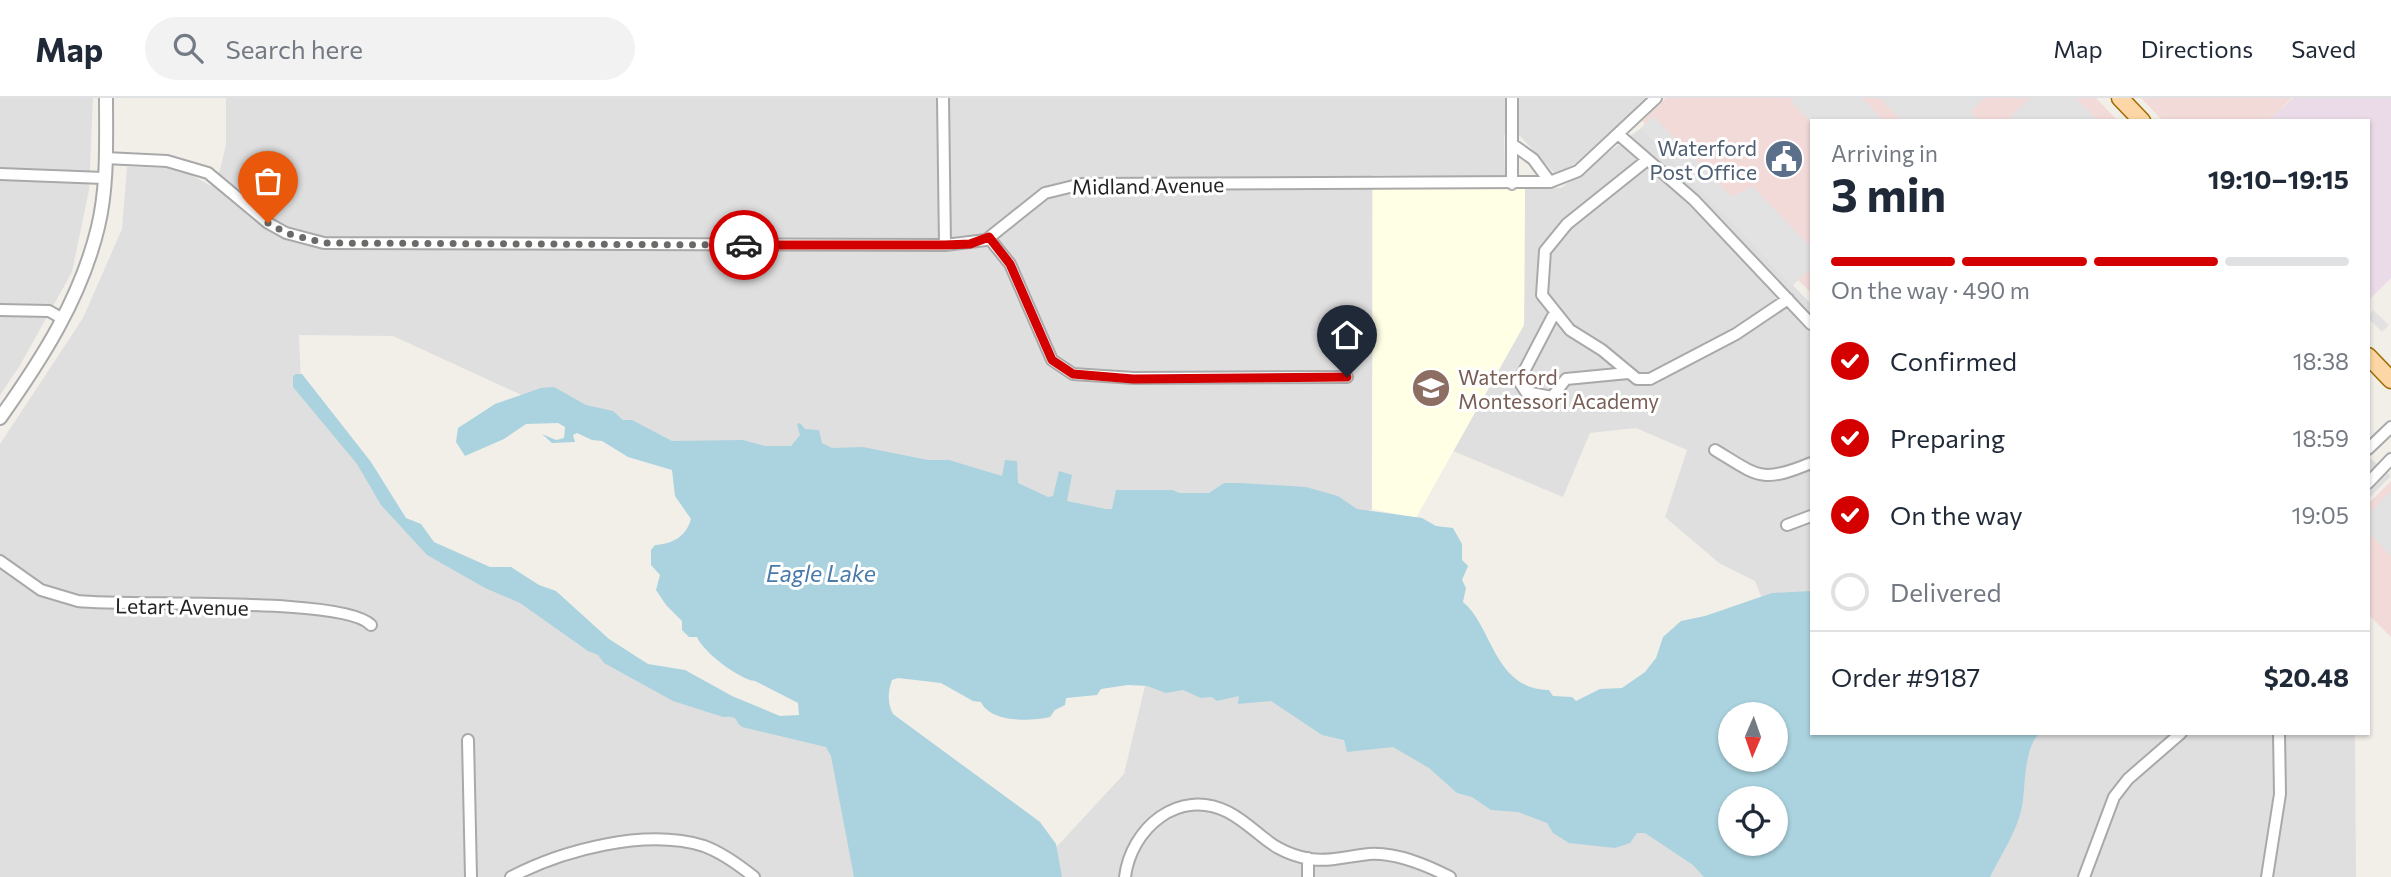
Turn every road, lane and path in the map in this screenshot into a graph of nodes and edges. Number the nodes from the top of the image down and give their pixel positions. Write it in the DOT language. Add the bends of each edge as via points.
graph roads {
  1 [pos="106,98"];
  2 [pos="943,98"];
  3 [pos="1512,98"];
  4 [pos="1656,98"];
  5 [pos="2120,98"];
  6 [pos="2140,119"];
  7 [pos="1618,134"];
  8 [pos="1512,144"];
  9 [pos="105,158"];
  10 [pos="1647,160"];
  11 [pos="0,174"];
  12 [pos="104,178"];
  13 [pos="1550,182"];
  14 [pos="1512,184"];
  15 [pos="989,237"];
  16 [pos="945,245"];
  17 [pos="1788,299"];
  18 [pos="0,310"];
  19 [pos="1555,312"];
  20 [pos="63,319"];
  21 [pos="1810,323"];
  22 [pos="2370,358"];
  23 [pos="1628,373"];
  24 [pos="1347,377"];
  25 [pos="2391,380"];
  26 [pos="0,418"];
  27 [pos="2391,427"];
  28 [pos="2370,447"];
  29 [pos="1715,450"];
  30 [pos="2391,459"];
  31 [pos="1810,463"];
  32 [pos="2371,475"];
  33 [pos="1810,516"];
  34 [pos="1787,526"];
  35 [pos="0,561"];
  36 [pos="371,625"];
  37 [pos="2179,735"];
  38 [pos="2279,735"];
  39 [pos="468,740"];
  40 [pos="1308,858"];
  41 [pos="471,877"];
  42 [pos="511,877"];
  43 [pos="754,877"];
  44 [pos="1125,877"];
  45 [pos="1308,877"];
  46 [pos="1450,877"];
  47 [pos="2084,877"];
  48 [pos="2267,877"];
  1 -- 9 [label="street"];
  2 -- 16 [label="street"];
  3 -- 8 [label="street"];
  4 -- 7 [label="street, Midland Avenue"];
  5 -- 6 [label="main road"];
  7 -- 10 [label="street"];
  7 -- 13 [label="street, Midland Avenue" via="1578,171"];
  8 -- 13 [label="street" via="1533,159"];
  8 -- 14 [label="street"];
  9 -- 12 [label="street"];
  9 -- 16 [label="street, Midland Avenue" via="167,161 208,173 268,223 324,243"];
  10 -- 17 [label="street" via="1694,200"];
  10 -- 19 [label="street" via="1567,224 1545,251 1542,295"];
  11 -- 12 [label="street"];
  12 -- 20 [label="street" via="99,226"];
  13 -- 14 [label="street, Midland Avenue"];
  14 -- 15 [label="street, Midland Avenue" via="1082,184 1045,193"];
  15 -- 16 [label="street, Midland Avenue"];
  15 -- 24 [label="street" via="1010,264 1052,360 1073,374 1133,379"];
  17 -- 21 [label="street"];
  17 -- 23 [label="street" via="1683,364 1650,379"];
  18 -- 20 [label="street" via="49,311"];
  19 -- 23 [label="street" via="1570,330"];
  19 -- 23 [label="street" via="1519,381 1526,392 1552,397 1566,379"];
  20 -- 26 [label="street"];
  22 -- 25 [label="main road"];
  27 -- 28 [label="street"];
  29 -- 31 [label="street" via="1755,474 1779,475"];
  30 -- 32 [label="street"];
  33 -- 34 [label="street"];
  35 -- 36 [label="street, Letart Avenue" via="41,590 78,601 309,607 356,615"];
  37 -- 47 [label="street" via="2114,797"];
  38 -- 48 [label="street" via="2280,794"];
  39 -- 41 [label="street"];
  40 -- 44 [label="street" via="1275,847 1228,813 1181,807 1156,818 1139,836"];
  40 -- 45 [label="street"];
  40 -- 46 [label="street" via="1384,855"];
  42 -- 43 [label="street" via="543,860 588,848 664,841 704,846"];
}
